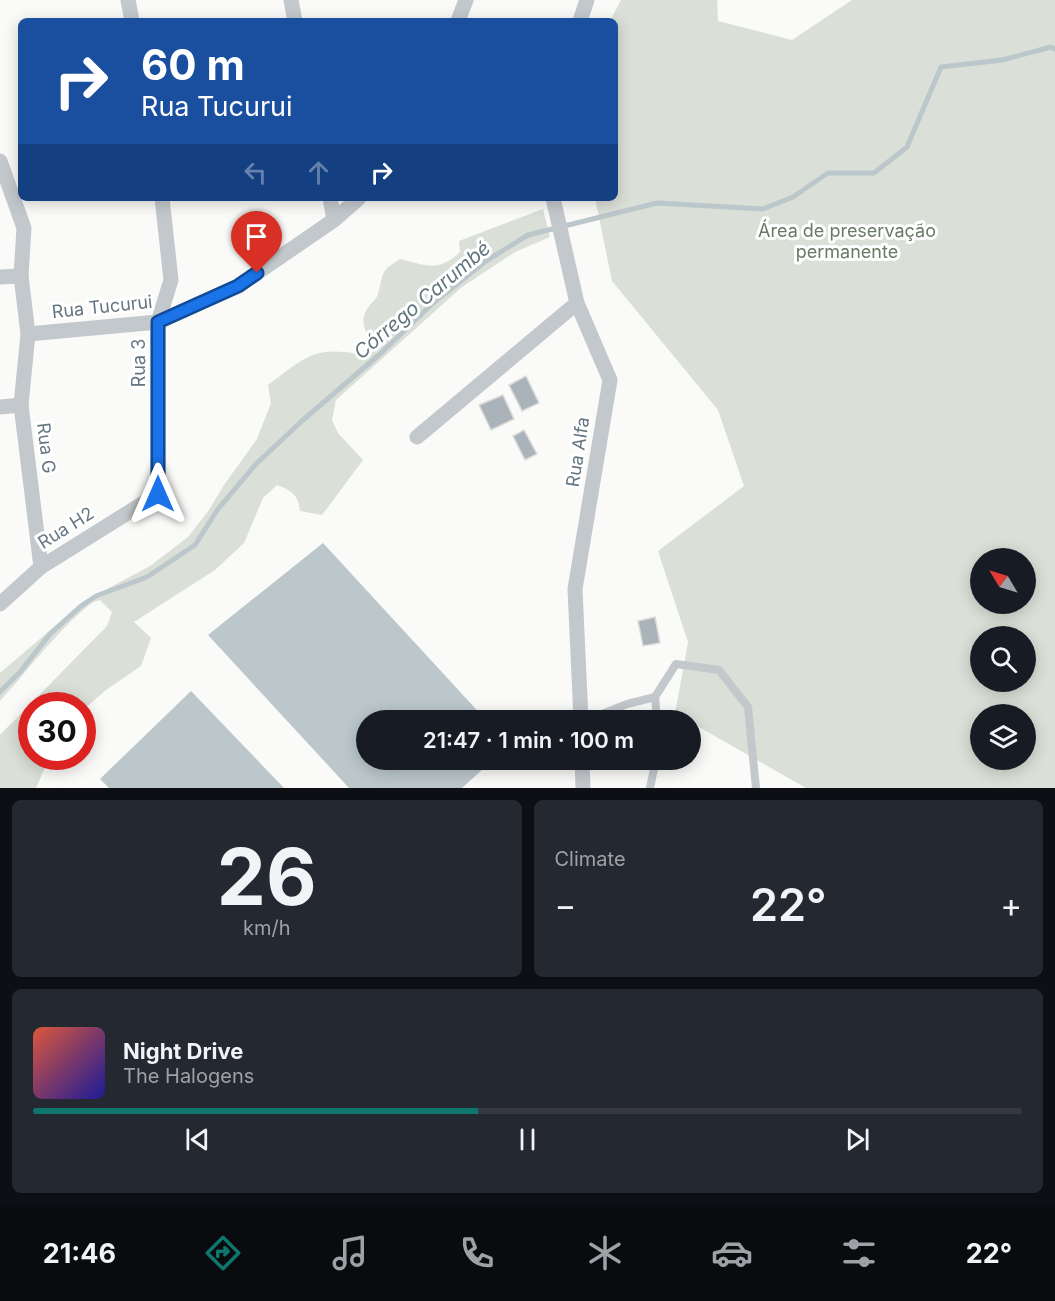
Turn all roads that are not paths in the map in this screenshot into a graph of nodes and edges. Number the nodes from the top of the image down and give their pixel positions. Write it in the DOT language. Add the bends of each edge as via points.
graph roads {
  1 [pos="128,0"];
  2 [pos="291,0"];
  3 [pos="466,0"];
  4 [pos="587,0"];
  5 [pos="131,18"];
  6 [pos="294,18"];
  7 [pos="459,18"];
  8 [pos="581,18"];
  9 [pos="0,161"];
  10 [pos="162,201"];
  11 [pos="331,201"];
  12 [pos="356,201"];
  13 [pos="553,204"];
  14 [pos="334,220"];
  15 [pos="21,276"];
  16 [pos="0,277"];
  17 [pos="577,303"];
  18 [pos="158,322"];
  19 [pos="28,334"];
  20 [pos="21,405"];
  21 [pos="0,407"];
  22 [pos="417,437"];
  23 [pos="158,494"];
  24 [pos="41,567"];
  25 [pos="0,604"];
  26 [pos="655,697"];
  27 [pos="581,710"];
  28 [pos="612,710"];
  29 [pos="656,710"];
  30 [pos="582,770"];
  31 [pos="654,770"];
  32 [pos="583,788"];
  33 [pos="650,788"];
  34 [pos="756,788"];
  1 -- 5 [label="street"];
  2 -- 6 [label="street"];
  3 -- 7 [label="street"];
  4 -- 8 [label="street"];
  9 -- 15 [label="street, Rua G" via="24,228"];
  10 -- 18 [label="street, Rua 3" via="171,280"];
  11 -- 14 [label="street"];
  12 -- 14 [label="street, Rua Tucurui"];
  13 -- 17 [label="street, Rua Alfa"];
  14 -- 18 [label="street, Rua Tucurui" via="238,286"];
  15 -- 16 [label="street"];
  15 -- 19 [label="street, Rua G"];
  17 -- 22 [label="street"];
  17 -- 27 [label="street, Rua Alfa" via="610,380 575,589"];
  18 -- 19 [label="street, Rua Tucurui"];
  18 -- 23 [label="street, Rua 3"];
  19 -- 20 [label="street, Rua G"];
  20 -- 21 [label="street"];
  20 -- 24 [label="street, Rua G"];
  23 -- 24 [label="street, Rua H2"];
  24 -- 25 [label="street, Rua H2"];
  26 -- 28 [label="lane"];
  26 -- 29 [label="lane"];
  26 -- 34 [label="lane" via="676,663 719,670 748,707"];
  30 -- 32 [label="street"];
  31 -- 33 [label="lane"];
}
